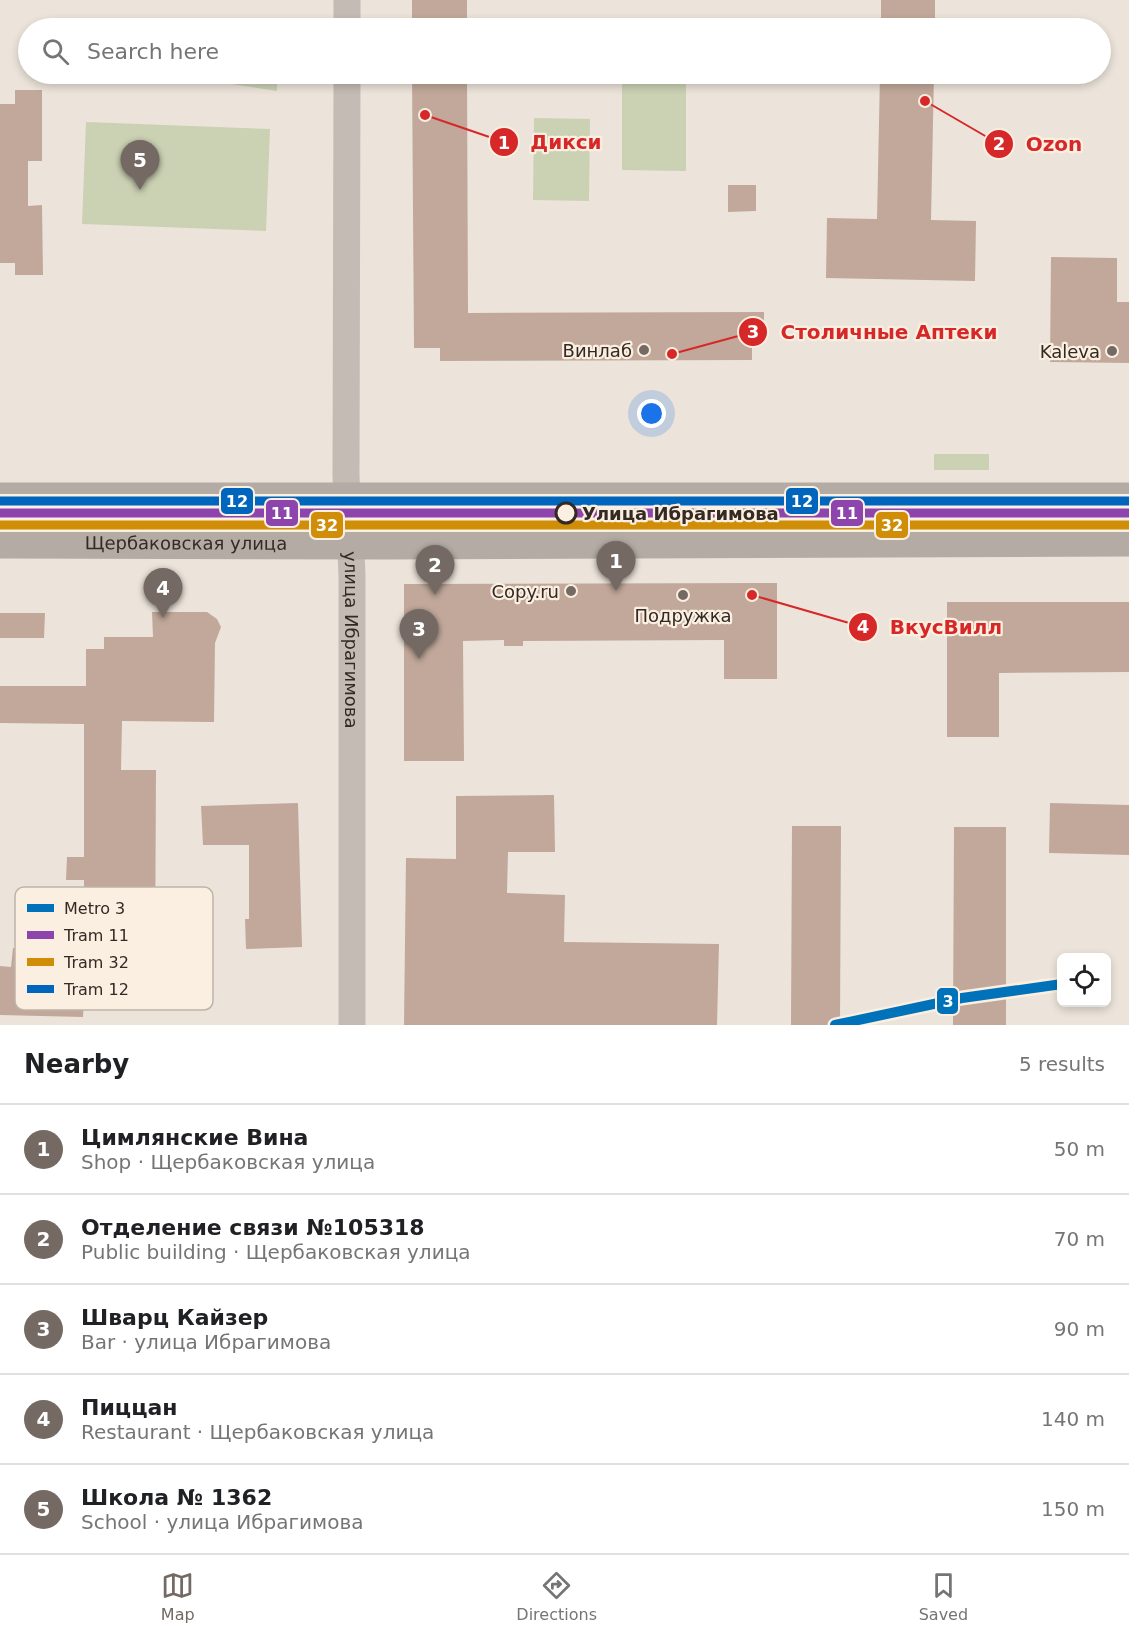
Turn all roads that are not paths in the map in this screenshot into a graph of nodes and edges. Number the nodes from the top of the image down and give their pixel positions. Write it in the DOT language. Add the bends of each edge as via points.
graph roads {
  1 [pos="347,0"];
  2 [pos="347,18"];
  3 [pos="347,84"];
  4 [pos="0,499"];
  5 [pos="1129,499"];
  6 [pos="347,500"];
  7 [pos="1129,540"];
  8 [pos="0,542"];
  9 [pos="351,542"];
  10 [pos="352,1025"];
  1 -- 2 [label="street"];
  3 -- 6 [label="street, улица Ибрагимова"];
  4 -- 6 [label="main road"];
  5 -- 6 [label="main road"];
  6 -- 9 [label="street, улица Ибрагимова"];
  7 -- 9 [label="main road, Щербаковская улица"];
  8 -- 9 [label="main road, Щербаковская улица"];
  9 -- 10 [label="street, улица Ибрагимова"];
}
